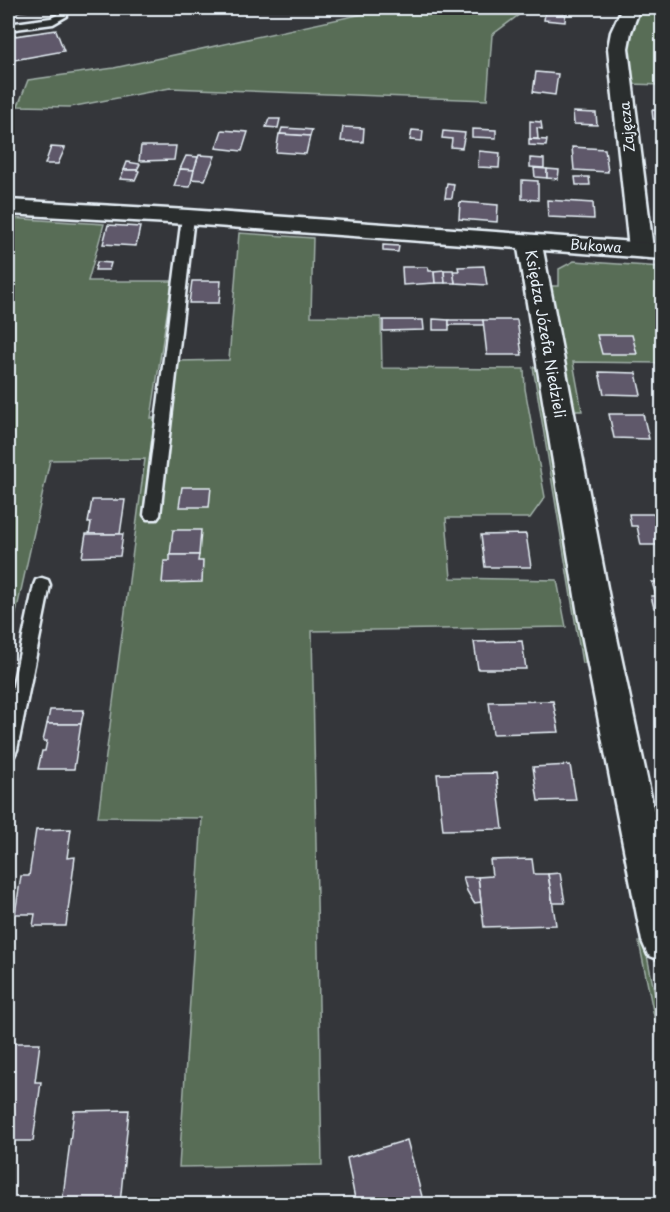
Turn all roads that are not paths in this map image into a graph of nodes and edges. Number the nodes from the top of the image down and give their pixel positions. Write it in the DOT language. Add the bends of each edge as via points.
graph roads {
  1 [pos="63,8"];
  2 [pos="631,8"];
  3 [pos="8,27"];
  4 [pos="8,207"];
  5 [pos="188,217"];
  6 [pos="529,241"];
  7 [pos="652,250"];
  8 [pos="152,515"];
  9 [pos="42,585"];
  10 [pos="8,750"];
  11 [pos="663,941"];
  1 -- 3 [label="lane" via="62,16 53,21"];
  2 -- 7 [label="street, Zajęcza" via="621,32 619,57"];
  4 -- 5 [label="street, Księdza Józefa Niedzieli"];
  5 -- 6 [label="street, Księdza Józefa Niedzieli"];
  5 -- 8 [label="lane"];
  6 -- 7 [label="street, Bukowa"];
  6 -- 11 [label="street, Księdza Józefa Niedzieli" via="594,614"];
  9 -- 10 [label="lane"];
}
